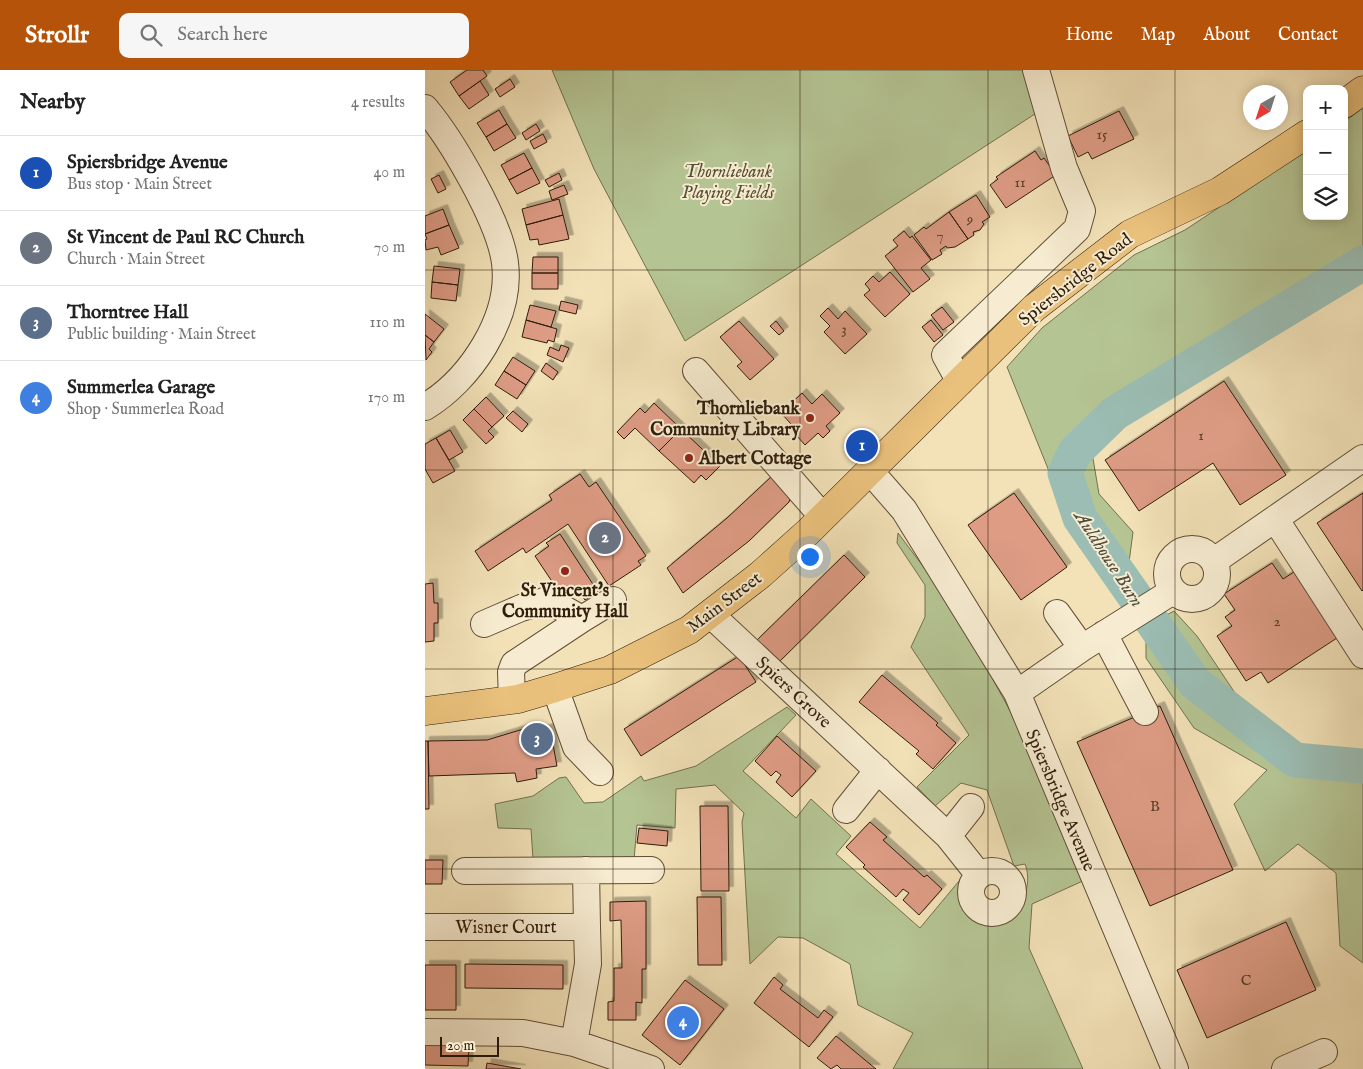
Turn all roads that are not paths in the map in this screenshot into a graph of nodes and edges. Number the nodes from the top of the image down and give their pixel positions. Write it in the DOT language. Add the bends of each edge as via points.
graph roads {
  1 [pos="1036,70"];
  2 [pos="1363,90"];
  3 [pos="1348,101"];
  4 [pos="425,108"];
  5 [pos="1303,137"];
  6 [pos="696,371"];
  7 [pos="960,382"];
  8 [pos="425,407"];
  9 [pos="1363,458"];
  10 [pos="870,471"];
  11 [pos="823,517"];
  12 [pos="1276,520"];
  13 [pos="1214,561"];
  14 [pos="1173,590"];
  15 [pos="613,600"];
  16 [pos="1057,613"];
  17 [pos="710,614"];
  18 [pos="581,619"];
  19 [pos="484,624"];
  20 [pos="1105,634"];
  21 [pos="1082,648"];
  22 [pos="1363,655"];
  23 [pos="555,688"];
  24 [pos="1017,693"];
  25 [pos="512,699"];
  26 [pos="425,711"];
  27 [pos="1145,712"];
  28 [pos="878,770"];
  29 [pos="599,772"];
  30 [pos="971,807"];
  31 [pos="846,810"];
  32 [pos="948,836"];
  33 [pos="586,870"];
  34 [pos="651,870"];
  35 [pos="465,871"];
  36 [pos="979,875"];
  37 [pos="425,927"];
  38 [pos="587,927"];
  39 [pos="425,1032"];
  40 [pos="574,1042"];
  41 [pos="1324,1052"];
  42 [pos="651,1069"];
  43 [pos="1175,1069"];
  44 [pos="1285,1069"];
  1 -- 7 [label="street" via="1064,168 1082,212 1077,229 945,355"];
  2 -- 3 [label="main road"];
  4 -- 8 [label="street" via="474,185 501,242 505,287 501,307 469,368"];
  5 -- 7 [label="main road, Spiersbridge Road" via="1220,191 1129,234 1034,308"];
  6 -- 11 [label="street"];
  7 -- 10 [label="main road, Main Street"];
  9 -- 12 [label="street"];
  10 -- 11 [label="main road, Main Street"];
  10 -- 24 [label="street, Spiersbridge Avenue" via="904,510"];
  11 -- 17 [label="main road, Main Street" via="760,575"];
  12 -- 13 [label="street"];
  12 -- 22 [label="street"];
  13 -- 14 [label="street" via="1217,577 1210,592 1195,599 1179,596"];
  13 -- 14 [label="street" via="1201,551 1185,550 1177,554 1168,567 1169,584"];
  14 -- 20 [label="street"];
  15 -- 18 [label="street"];
  16 -- 21 [label="street"];
  17 -- 23 [label="main road, Main Street" via="670,641 635,658"];
  17 -- 28 [label="street, Spiers Grove"];
  18 -- 19 [label="street" via="548,600"];
  18 -- 25 [label="street" via="514,664 511,672"];
  20 -- 21 [label="street"];
  20 -- 27 [label="street"];
  21 -- 24 [label="street"];
  23 -- 25 [label="main road, Main Street"];
  23 -- 29 [label="street" via="576,747"];
  24 -- 43 [label="street, Spiersbridge Avenue"];
  25 -- 26 [label="main road, Main Street"];
  28 -- 31 [label="street"];
  28 -- 32 [label="street, Spiers Grove"];
  30 -- 32 [label="street"];
  32 -- 36 [label="street, Spiers Grove"];
  33 -- 34 [label="street"];
  33 -- 35 [label="street"];
  33 -- 38 [label="street"];
  37 -- 38 [label="street, Wisner Court"];
  38 -- 40 [label="street" via="588,964"];
  39 -- 40 [label="street" via="523,1033"];
  40 -- 42 [label="street"];
  41 -- 44 [label="street"];
}
